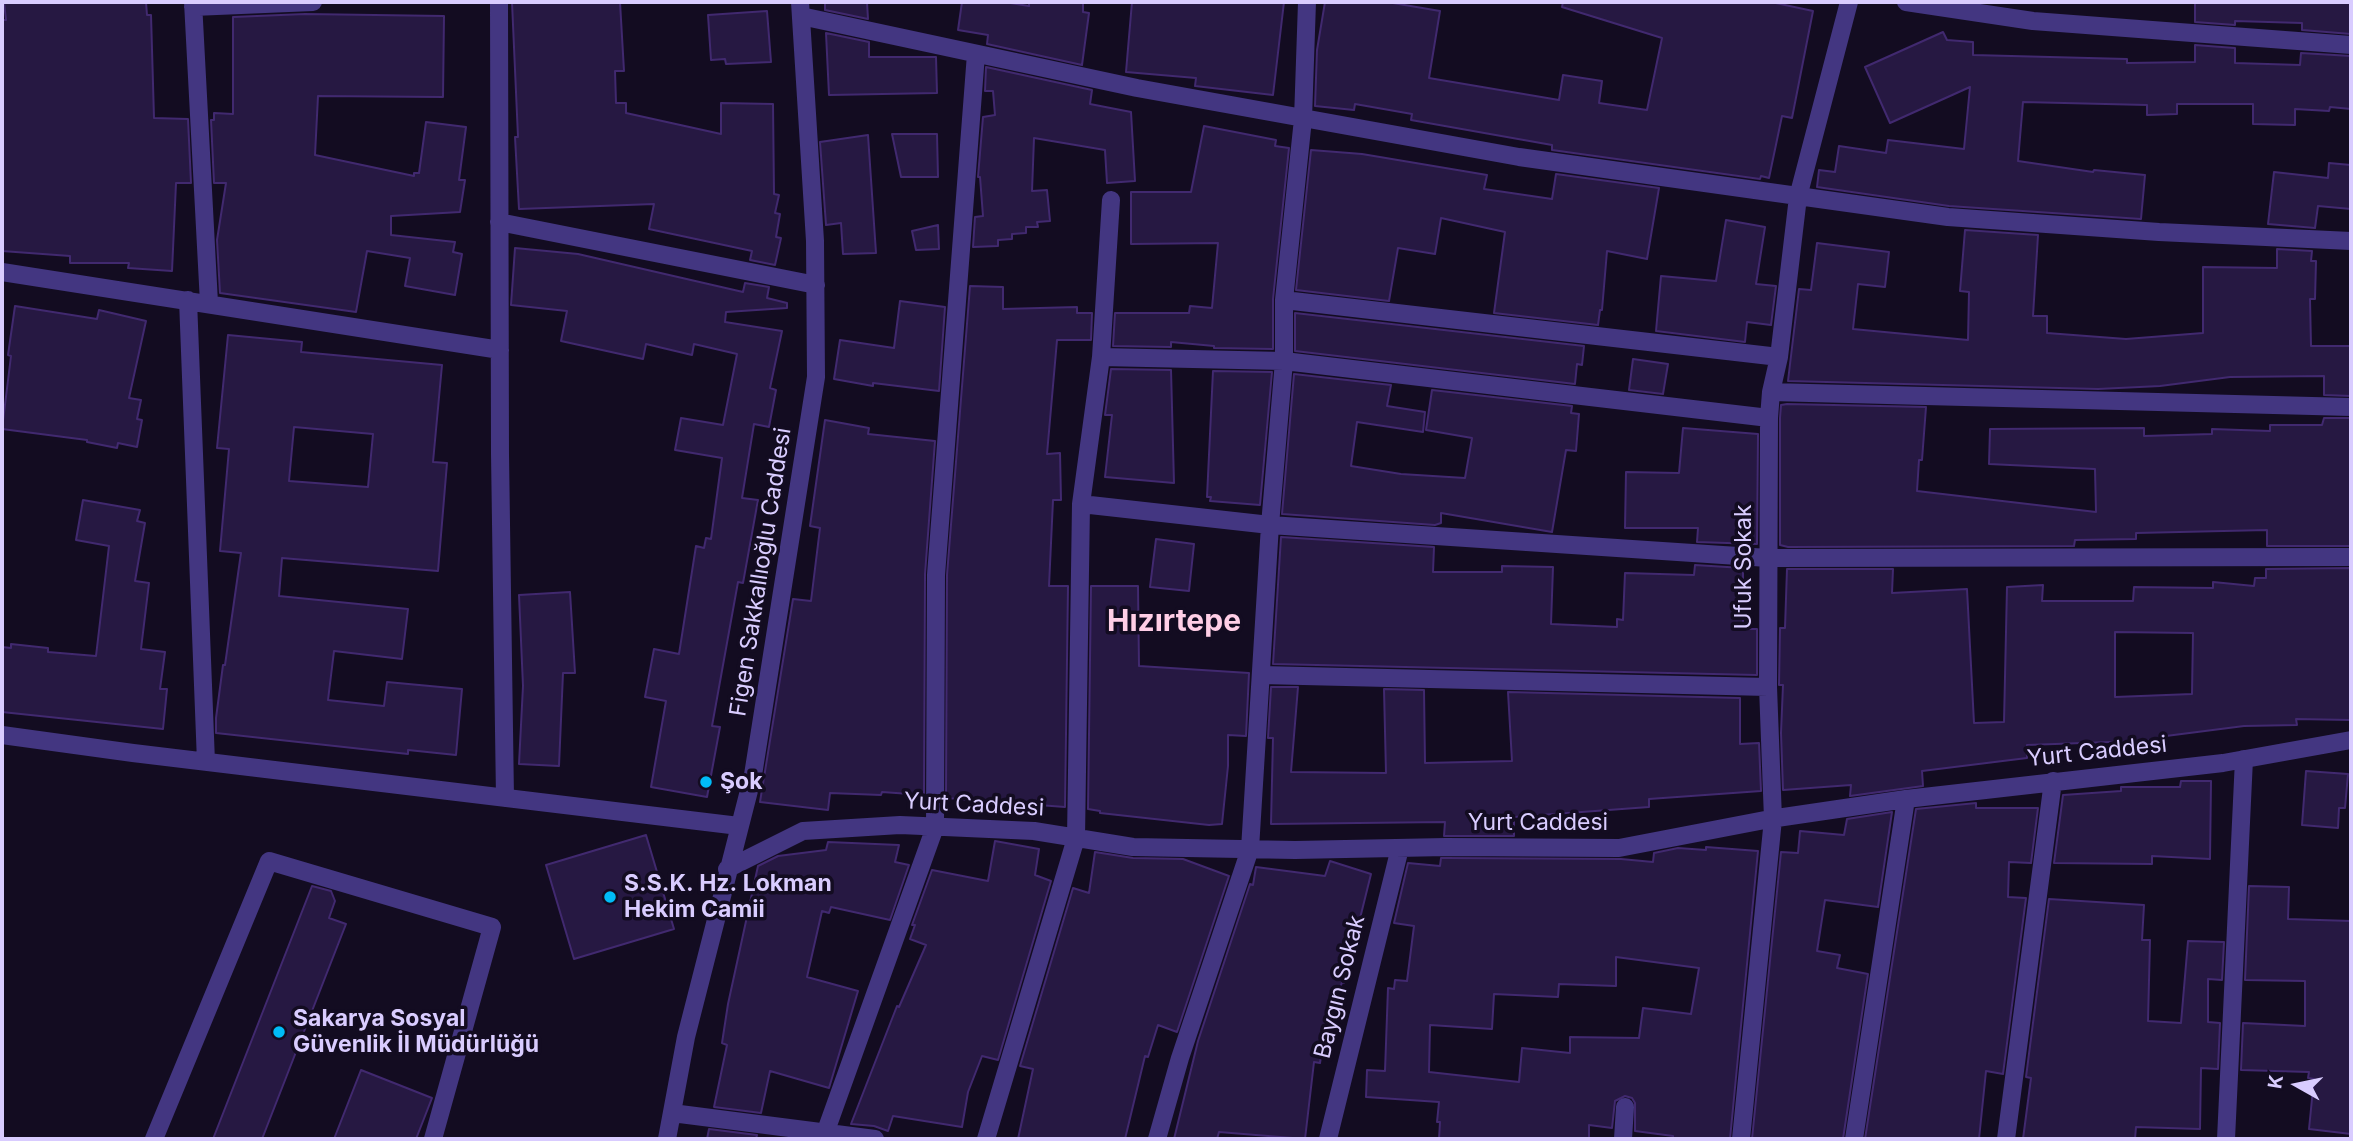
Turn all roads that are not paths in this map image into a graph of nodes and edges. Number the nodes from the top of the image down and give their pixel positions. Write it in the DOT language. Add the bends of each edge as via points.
graph roads {
  1 [pos="313,2"];
  2 [pos="499,2"];
  3 [pos="1307,2"];
  4 [pos="1849,2"];
  5 [pos="1906,2"];
  6 [pos="193,5"];
  7 [pos="800,9"];
  8 [pos="2351,45"];
  9 [pos="976,54"];
  10 [pos="1303,119"];
  11 [pos="1798,197"];
  12 [pos="1111,200"];
  13 [pos="499,222"];
  14 [pos="2351,241"];
  15 [pos="2,272"];
  16 [pos="816,285"];
  17 [pos="188,300"];
  18 [pos="1284,300"];
  19 [pos="209,303"];
  20 [pos="500,350"];
  21 [pos="1101,357"];
  22 [pos="1779,357"];
  23 [pos="1284,361"];
  24 [pos="1771,392"];
  25 [pos="2351,407"];
  26 [pos="1769,418"];
  27 [pos="1081,504"];
  28 [pos="1270,525"];
  29 [pos="2351,557"];
  30 [pos="1768,558"];
  31 [pos="1261,675"];
  32 [pos="1768,687"];
  33 [pos="2,736"];
  34 [pos="2351,740"];
  35 [pos="2244,759"];
  36 [pos="206,762"];
  37 [pos="2053,781"];
  38 [pos="505,798"];
  39 [pos="1906,799"];
  40 [pos="1773,819"];
  41 [pos="739,825"];
  42 [pos="935,827"];
  43 [pos="1076,838"];
  44 [pos="1400,848"];
  45 [pos="1250,849"];
  46 [pos="727,869"];
  47 [pos="1625,1107"];
  48 [pos="671,1113"];
  49 [pos="824,1136"];
  50 [pos="154,1139"];
  51 [pos="433,1139"];
  52 [pos="667,1139"];
  53 [pos="874,1139"];
  54 [pos="986,1139"];
  55 [pos="1157,1139"];
  56 [pos="1328,1139"];
  57 [pos="1623,1139"];
  58 [pos="1741,1139"];
  59 [pos="1854,1139"];
  60 [pos="2006,1139"];
  61 [pos="2226,1139"];
  1 -- 6 [label="street"];
  2 -- 13 [label="street"];
  3 -- 10 [label="street"];
  4 -- 11 [label="street, Ufuk Sokak"];
  5 -- 8 [label="street" via="2033,21"];
  6 -- 19 [label="street"];
  7 -- 9 [label="street"];
  7 -- 16 [label="street, Figen Sakkallıoğlu Caddesi"];
  9 -- 10 [label="street"];
  9 -- 42 [label="street" via="936,575"];
  10 -- 11 [label="street" via="1519,157"];
  10 -- 18 [label="street"];
  11 -- 14 [label="street" via="1948,218"];
  11 -- 22 [label="street, Ufuk Sokak"];
  12 -- 21 [label="street"];
  13 -- 16 [label="street"];
  13 -- 20 [label="street"];
  15 -- 17 [label="street"];
  16 -- 41 [label="street, Figen Sakkallıoğlu Caddesi" via="816,377 753,775"];
  17 -- 19 [label="street"];
  17 -- 36 [label="street"];
  18 -- 22 [label="street"];
  18 -- 23 [label="street"];
  19 -- 20 [label="street"];
  20 -- 38 [label="street"];
  21 -- 23 [label="street"];
  21 -- 27 [label="street"];
  22 -- 24 [label="street, Ufuk Sokak"];
  23 -- 26 [label="street"];
  23 -- 28 [label="street"];
  24 -- 25 [label="street"];
  24 -- 26 [label="street, Ufuk Sokak"];
  26 -- 30 [label="street, Ufuk Sokak"];
  27 -- 28 [label="street"];
  27 -- 43 [label="street"];
  28 -- 30 [label="street"];
  28 -- 31 [label="street"];
  29 -- 30 [label="street"];
  30 -- 32 [label="street, Ufuk Sokak"];
  31 -- 32 [label="street"];
  31 -- 45 [label="street"];
  32 -- 40 [label="street, Ufuk Sokak"];
  33 -- 36 [label="street"];
  34 -- 35 [label="street, Yurt Caddesi"];
  35 -- 37 [label="street, Yurt Caddesi"];
  35 -- 61 [label="street"];
  36 -- 38 [label="street"];
  37 -- 39 [label="street, Yurt Caddesi"];
  37 -- 60 [label="street"];
  38 -- 41 [label="street"];
  39 -- 40 [label="street, Yurt Caddesi"];
  39 -- 59 [label="street"];
  40 -- 44 [label="street, Yurt Caddesi" via="1619,848"];
  40 -- 58 [label="street, Ufuk Sokak"];
  41 -- 46 [label="street, Figen Sakkallıoğlu Caddesi"];
  42 -- 43 [label="street, Yurt Caddesi" via="1034,831"];
  42 -- 46 [label="street, Yurt Caddesi" via="803,831"];
  42 -- 49 [label="street"];
  43 -- 45 [label="street, Yurt Caddesi" via="1133,847"];
  43 -- 54 [label="street"];
  44 -- 45 [label="street, Yurt Caddesi"];
  44 -- 56 [label="street, Baygın Sokak"];
  45 -- 55 [label="street"];
  46 -- 48 [label="street, Figen Sakkallıoğlu Caddesi"];
  47 -- 57 [label="street"];
  48 -- 49 [label="street"];
  48 -- 52 [label="street, Figen Sakkallıoğlu Caddesi"];
  49 -- 53 [label="street"];
  50 -- 51 [label="street" via="269,861 492,926"];
}
